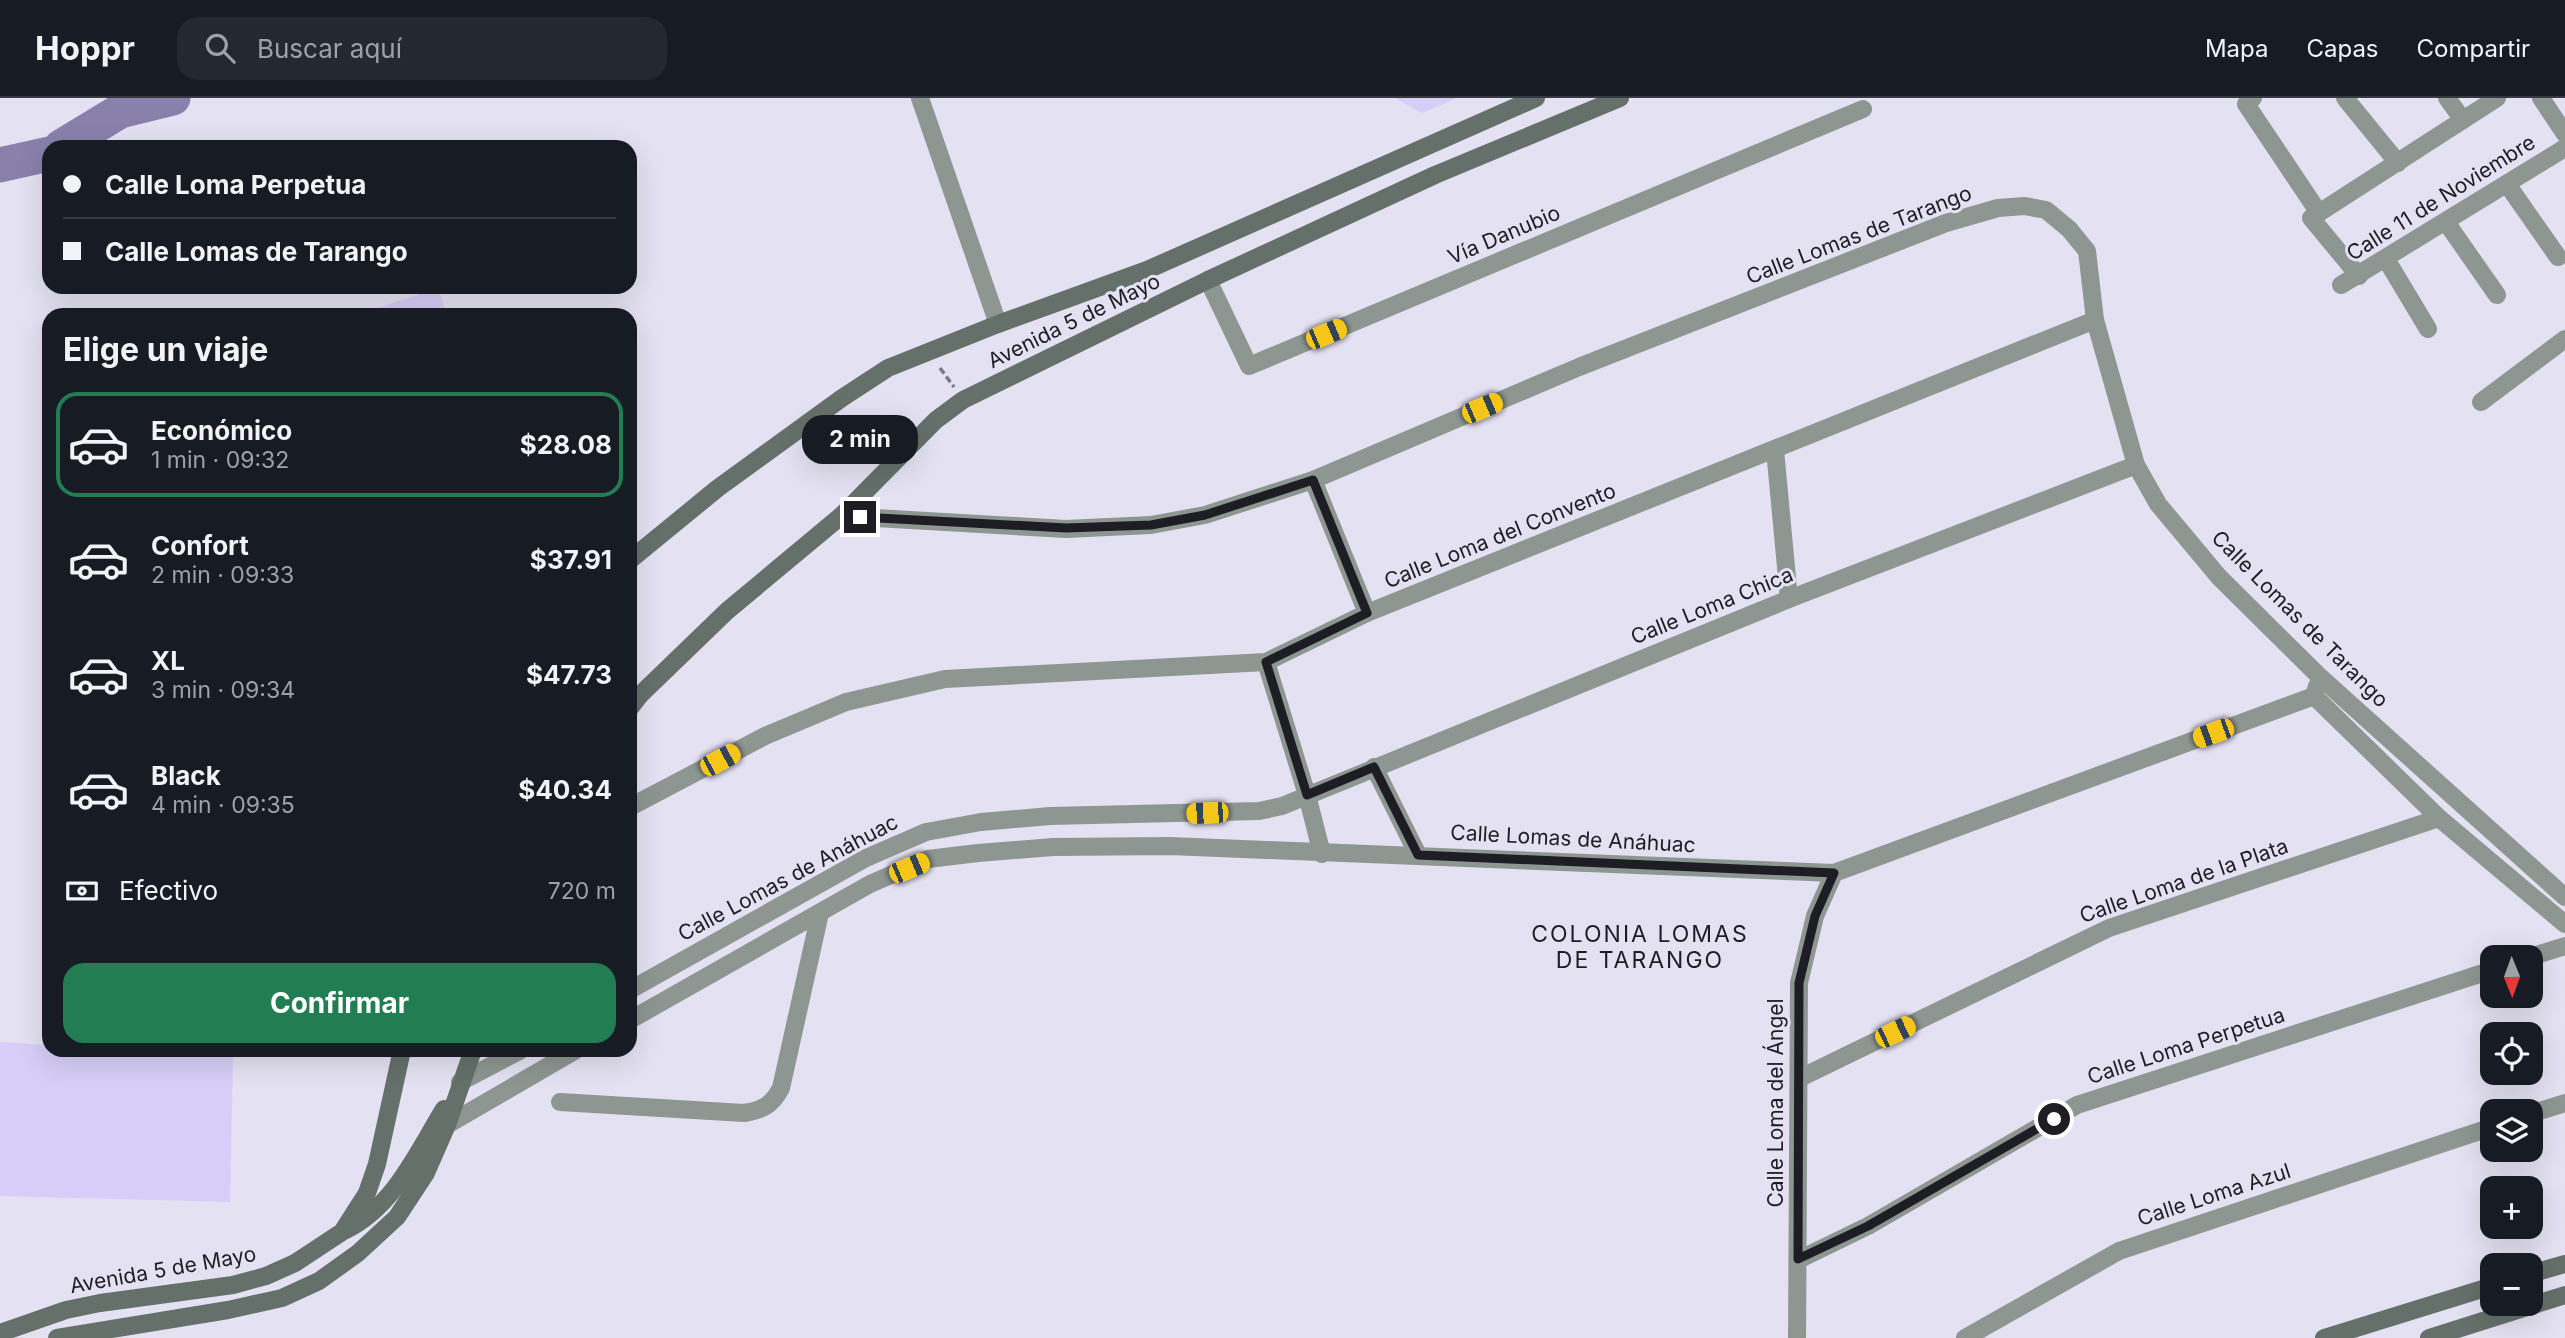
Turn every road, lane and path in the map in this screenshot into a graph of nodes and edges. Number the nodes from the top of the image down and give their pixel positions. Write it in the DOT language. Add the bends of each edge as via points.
graph roads {
  1 [pos="920,98"];
  2 [pos="1536,98"];
  3 [pos="1620,98"];
  4 [pos="2345,98"];
  5 [pos="2447,98"];
  6 [pos="2497,98"];
  7 [pos="2541,98"];
  8 [pos="2249,101"];
  9 [pos="1863,109"];
  10 [pos="2463,120"];
  11 [pos="2565,134"];
  12 [pos="2565,148"];
  13 [pos="2398,163"];
  14 [pos="2507,184"];
  15 [pos="2315,216"];
  16 [pos="2446,222"];
  17 [pos="2558,257"];
  18 [pos="2386,259"];
  19 [pos="2359,276"];
  20 [pos="1208,280"];
  21 [pos="2341,285"];
  22 [pos="2497,295"];
  23 [pos="2095,320"];
  24 [pos="998,324"];
  25 [pos="2428,329"];
  26 [pos="2565,339"];
  27 [pos="929,352"];
  28 [pos="963,400"];
  29 [pos="2481,402"];
  30 [pos="1775,450"];
  31 [pos="2136,465"];
  32 [pos="1313,480"];
  33 [pos="841,516"];
  34 [pos="637,554"];
  35 [pos="1789,599"];
  36 [pos="1367,613"];
  37 [pos="1266,662"];
  38 [pos="2319,676"];
  39 [pos="2315,696"];
  40 [pos="637,699"];
  41 [pos="1374,767"];
  42 [pos="1307,795"];
  43 [pos="637,803"];
  44 [pos="2439,818"];
  45 [pos="1322,854"];
  46 [pos="1418,855"];
  47 [pos="1834,873"];
  48 [pos="2565,897"];
  49 [pos="820,913"];
  50 [pos="2565,924"];
  51 [pos="2565,946"];
  52 [pos="2543,953"];
  53 [pos="2480,974"];
  54 [pos="637,986"];
  55 [pos="637,1016"];
  56 [pos="400,1057"];
  57 [pos="470,1057"];
  58 [pos="508,1057"];
  59 [pos="564,1057"];
  60 [pos="1800,1078"];
  61 [pos="460,1082"];
  62 [pos="560,1102"];
  63 [pos="2565,1103"];
  64 [pos="2543,1110"];
  65 [pos="447,1125"];
  66 [pos="2480,1131"];
  67 [pos="342,1232"];
  68 [pos="1798,1259"];
  69 [pos="2565,1264"];
  70 [pos="2543,1270"];
  71 [pos="2480,1290"];
  72 [pos="2565,1295"];
  73 [pos="0,1333"];
  74 [pos="57,1338"];
  75 [pos="1797,1338"];
  76 [pos="1965,1338"];
  77 [pos="2324,1338"];
  78 [pos="2429,1338"];
  1 -- 24 [label="street"];
  2 -- 24 [label="main road, Avenida 5 de Mayo" via="1147,270"];
  3 -- 20 [label="main road, Avenida 5 de Mayo" via="1435,175"];
  4 -- 13 [label="street"];
  5 -- 10 [label="street"];
  6 -- 10 [label="street"];
  7 -- 11 [label="street"];
  8 -- 15 [label="street"];
  9 -- 20 [label="street, Vía Danubio" via="1249,366"];
  10 -- 13 [label="street"];
  12 -- 14 [label="street, Calle 11 de Noviembre"];
  13 -- 15 [label="street"];
  14 -- 16 [label="street, Calle 11 de Noviembre"];
  14 -- 17 [label="street"];
  15 -- 19 [label="street"];
  16 -- 18 [label="street, Calle 11 de Noviembre"];
  16 -- 22 [label="street"];
  18 -- 19 [label="street, Calle 11 de Noviembre"];
  18 -- 25 [label="street"];
  19 -- 21 [label="street, Calle 11 de Noviembre"];
  20 -- 28 [label="main road, Avenida 5 de Mayo"];
  23 -- 30 [label="street, Calle Loma del Convento"];
  23 -- 31 [label="street, Calle Lomas de Tarango"];
  23 -- 32 [label="street, Calle Lomas de Tarango" via="2087,251 2069,229 2046,210 1998,208 1946,223 1579,367"];
  24 -- 27 [label="main road, Avenida 5 de Mayo"];
  26 -- 29 [label="street"];
  27 -- 28 [label="path"];
  27 -- 34 [label="main road, Avenida 5 de Mayo" via="888,368 842,398 718,488"];
  28 -- 33 [label="main road, Avenida 5 de Mayo" via="912,442"];
  30 -- 35 [label="street"];
  30 -- 36 [label="street, Calle Loma del Convento"];
  31 -- 35 [label="street, Calle Loma Chica"];
  31 -- 38 [label="street, Calle Lomas de Tarango" via="2158,504 2219,576"];
  32 -- 33 [label="street, Calle Lomas de Tarango" via="1205,515 1151,525 1066,528"];
  32 -- 36 [label="street"];
  33 -- 40 [label="main road, Avenida 5 de Mayo" via="727,611"];
  35 -- 41 [label="street, Calle Loma Chica"];
  36 -- 37 [label="street, Calle Loma del Convento"];
  37 -- 42 [label="street"];
  37 -- 43 [label="street, Calle Loma del Convento" via="945,679 846,702 765,736"];
  38 -- 39 [label="street"];
  38 -- 48 [label="street, Calle Lomas de Tarango"];
  39 -- 44 [label="street"];
  39 -- 47 [label="street, Calle Lomas de Anáhuac"];
  41 -- 42 [label="street, Calle Loma Chica"];
  41 -- 46 [label="street"];
  42 -- 45 [label="street"];
  42 -- 54 [label="street, Calle Lomas de Anáhuac" via="1259,811 1050,817 926,832 866,858"];
  44 -- 50 [label="street"];
  44 -- 60 [label="street, Calle Loma de la Plata" via="2109,928"];
  45 -- 46 [label="street, Calle Lomas de Anáhuac"];
  45 -- 49 [label="street, Calle Lomas de Anáhuac" via="1170,846 978,853 928,859 870,884"];
  46 -- 47 [label="street, Calle Lomas de Anáhuac"];
  47 -- 60 [label="street, Calle Loma del Ángel" via="1815,916 1799,983"];
  49 -- 55 [label="street, Calle Lomas de Anáhuac"];
  49 -- 62 [label="street" via="774,1102 744,1113"];
  51 -- 52 [label="street"];
  53 -- 68 [label="street, Calle Loma Perpetua" via="2077,1105 1868,1226"];
  56 -- 67 [label="main road, Avenida 5 de Mayo" via="377,1164 367,1193"];
  57 -- 61 [label="main road"];
  58 -- 61 [label="street"];
  59 -- 65 [label="street"];
  60 -- 68 [label="street, Calle Loma del Ángel"];
  61 -- 65 [label="main road"];
  61 -- 67 [label="main road" via="397,1186 376,1209"];
  63 -- 64 [label="street"];
  65 -- 74 [label="main road" via="426,1173 397,1217 319,1281 282,1298 228,1310"];
  66 -- 76 [label="street, Calle Loma Azul" via="2119,1251"];
  67 -- 73 [label="main road, Avenida 5 de Mayo" via="266,1276 66,1310"];
  68 -- 75 [label="street, Calle Loma del Ángel"];
  69 -- 70 [label="main road"];
  71 -- 77 [label="main road"];
  72 -- 78 [label="main road"];
}
